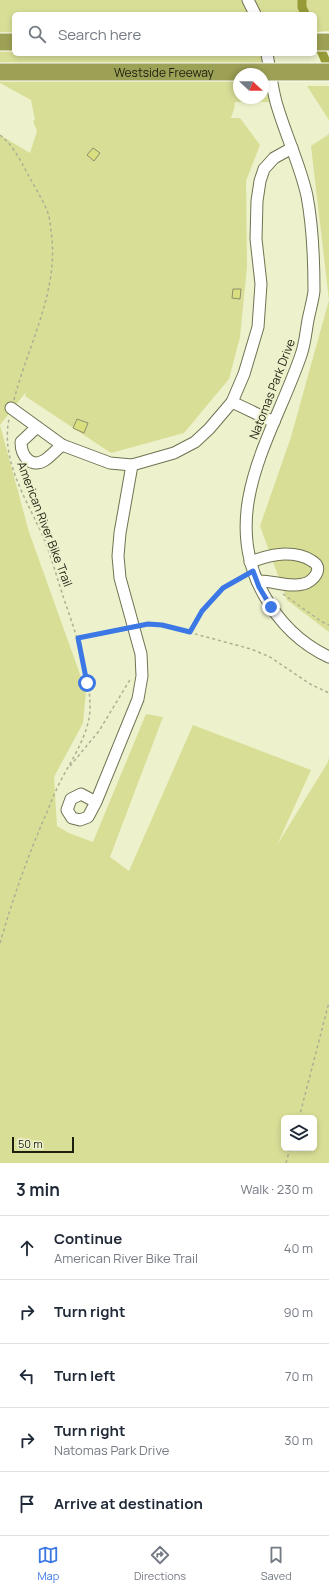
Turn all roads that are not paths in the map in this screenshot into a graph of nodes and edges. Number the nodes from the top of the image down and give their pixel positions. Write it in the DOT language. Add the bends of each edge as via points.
graph roads {
  1 [pos="248,0"];
  2 [pos="254,12"];
  3 [pos="0,42"];
  4 [pos="12,42"];
  5 [pos="317,42"];
  6 [pos="329,42"];
  7 [pos="267,56"];
  8 [pos="0,72"];
  9 [pos="329,72"];
  10 [pos="292,148"];
  11 [pos="232,402"];
  12 [pos="11,408"];
  13 [pos="274,422"];
  14 [pos="37,427"];
  15 [pos="62,445"];
  16 [pos="132,465"];
  17 [pos="253,571"];
  18 [pos="329,657"];
  19 [pos="96,802"];
  1 -- 2 [label="street"];
  3 -- 4 [label="highway"];
  5 -- 6 [label="highway"];
  7 -- 10 [label="street, Natomas Park Drive" via="276,102"];
  8 -- 9 [label="highway, Westside Freeway, bridge"];
  10 -- 11 [label="street" via="274,158 264,169 260,181 256,238 261,284 258,327 244,374"];
  10 -- 13 [label="street, Natomas Park Drive" via="306,195 313,237 314,293 302,353"];
  11 -- 13 [label="street"];
  11 -- 16 [label="street" via="195,442 174,453"];
  12 -- 14 [label="street"];
  13 -- 17 [label="street, Natomas Park Drive" via="248,495 246,540"];
  14 -- 15 [label="street"];
  14 -- 15 [label="street" via="21,442 24,457 32,462 40,462 46,460"];
  15 -- 16 [label="street" via="110,463"];
  16 -- 19 [label="street" via="118,556 120,578 141,654 142,676 138,699"];
  17 -- 17 [label="street" via="273,582 302,585 311,582 317,574 317,567 314,561 286,554 265,557"];
  17 -- 18 [label="street, Natomas Park Drive" via="271,607 286,626 303,642"];
}
